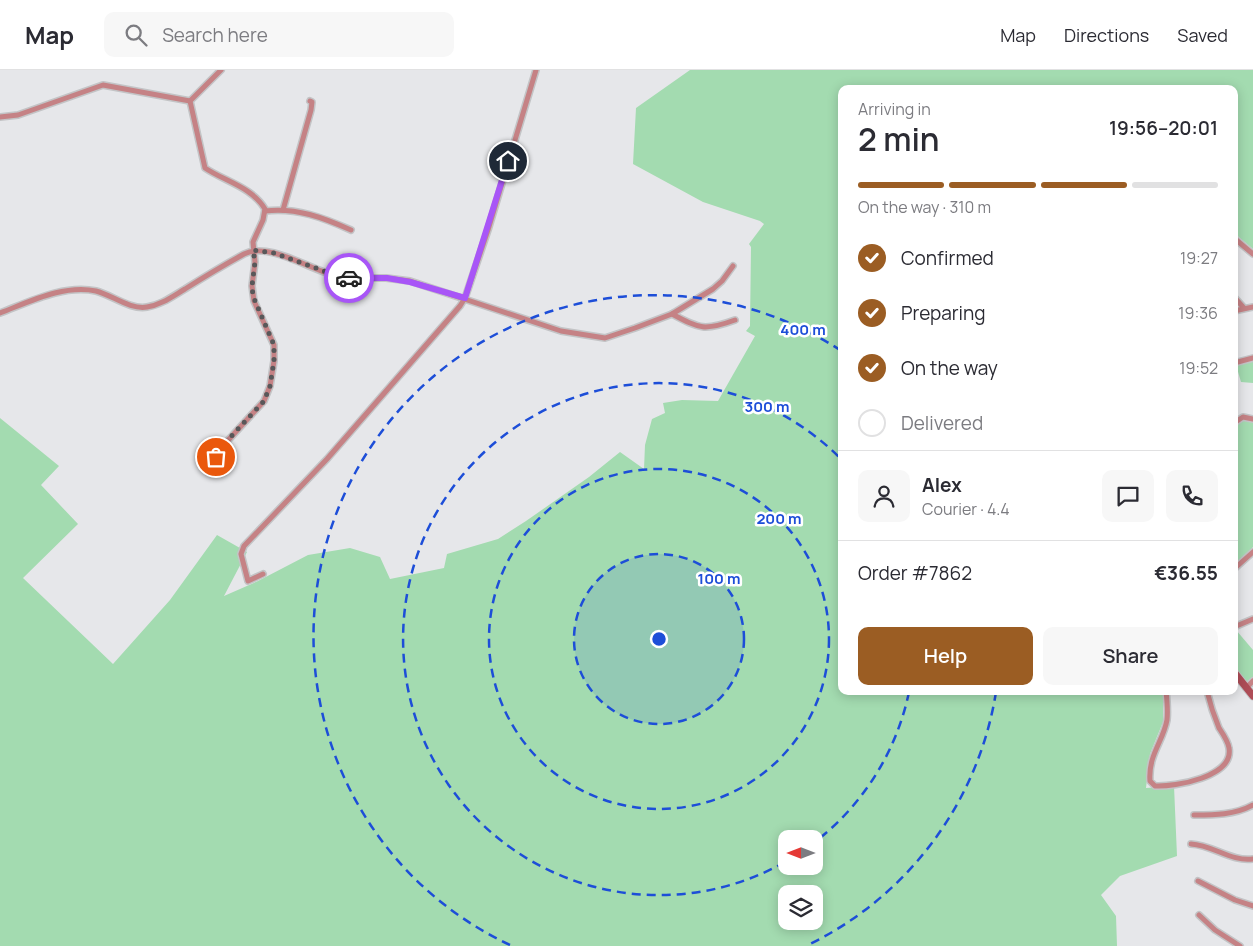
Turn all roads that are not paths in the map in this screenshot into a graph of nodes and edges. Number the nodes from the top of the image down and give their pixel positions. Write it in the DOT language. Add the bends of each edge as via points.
graph roads {
  1 [pos="221,70"];
  2 [pos="536,70"];
  3 [pos="190,101"];
  4 [pos="310,101"];
  5 [pos="0,117"];
  6 [pos="283,210"];
  7 [pos="265,211"];
  8 [pos="351,230"];
  9 [pos="1238,241"];
  10 [pos="253,250"];
  11 [pos="1253,254"];
  12 [pos="733,266"];
  13 [pos="465,298"];
  14 [pos="1238,301"];
  15 [pos="1253,307"];
  16 [pos="1244,308"];
  17 [pos="1238,310"];
  18 [pos="0,313"];
  19 [pos="672,314"];
  20 [pos="735,320"];
  21 [pos="1253,358"];
  22 [pos="1238,361"];
  23 [pos="1253,419"];
  24 [pos="1238,420"];
  25 [pos="211,470"];
  26 [pos="1253,552"];
  27 [pos="1238,565"];
  28 [pos="263,574"];
  29 [pos="1253,619"];
  30 [pos="1238,625"];
  31 [pos="1238,677"];
  32 [pos="1253,681"];
  33 [pos="1246,688"];
  34 [pos="1166,695"];
  35 [pos="1208,695"];
  36 [pos="1253,696"];
  37 [pos="1253,805"];
  38 [pos="1194,815"];
  39 [pos="1190,844"];
  40 [pos="1253,859"];
  41 [pos="1198,881"];
  42 [pos="1253,906"];
  43 [pos="1199,915"];
  44 [pos="1240,946"];
  1 -- 3 [label="street"];
  2 -- 13 [label="street"];
  3 -- 5 [label="street" via="103,85 18,116"];
  3 -- 7 [label="street" via="205,168 241,188 261,203"];
  4 -- 6 [label="street" via="311,110"];
  6 -- 7 [label="street"];
  6 -- 8 [label="street" via="318,217"];
  7 -- 10 [label="street"];
  9 -- 11 [label="street"];
  10 -- 13 [label="street" via="274,253 338,276 387,278"];
  10 -- 18 [label="street" via="149,307 138,307 105,294 79,290 49,295"];
  10 -- 25 [label="street" via="253,296 274,345 270,386 264,401 221,448"];
  12 -- 19 [label="street" via="717,286"];
  13 -- 19 [label="street" via="562,331 605,338"];
  13 -- 28 [label="street" via="326,458 244,546 241,554 248,581"];
  14 -- 16 [label="street"];
  15 -- 16 [label="street"];
  16 -- 17 [label="street"];
  19 -- 20 [label="street" via="696,327 714,328"];
  21 -- 22 [label="street"];
  23 -- 24 [label="street"];
  26 -- 27 [label="street"];
  29 -- 30 [label="street"];
  31 -- 33 [label="street"];
  32 -- 33 [label="street"];
  33 -- 36 [label="street"];
  34 -- 35 [label="street" via="1167,720 1152,756 1150,776 1151,784 1159,786 1197,780 1216,772 1228,761 1229,747"];
  37 -- 38 [label="street" via="1231,813"];
  39 -- 40 [label="street" via="1202,845 1239,860"];
  41 -- 42 [label="street"];
  43 -- 44 [label="street"];
}
